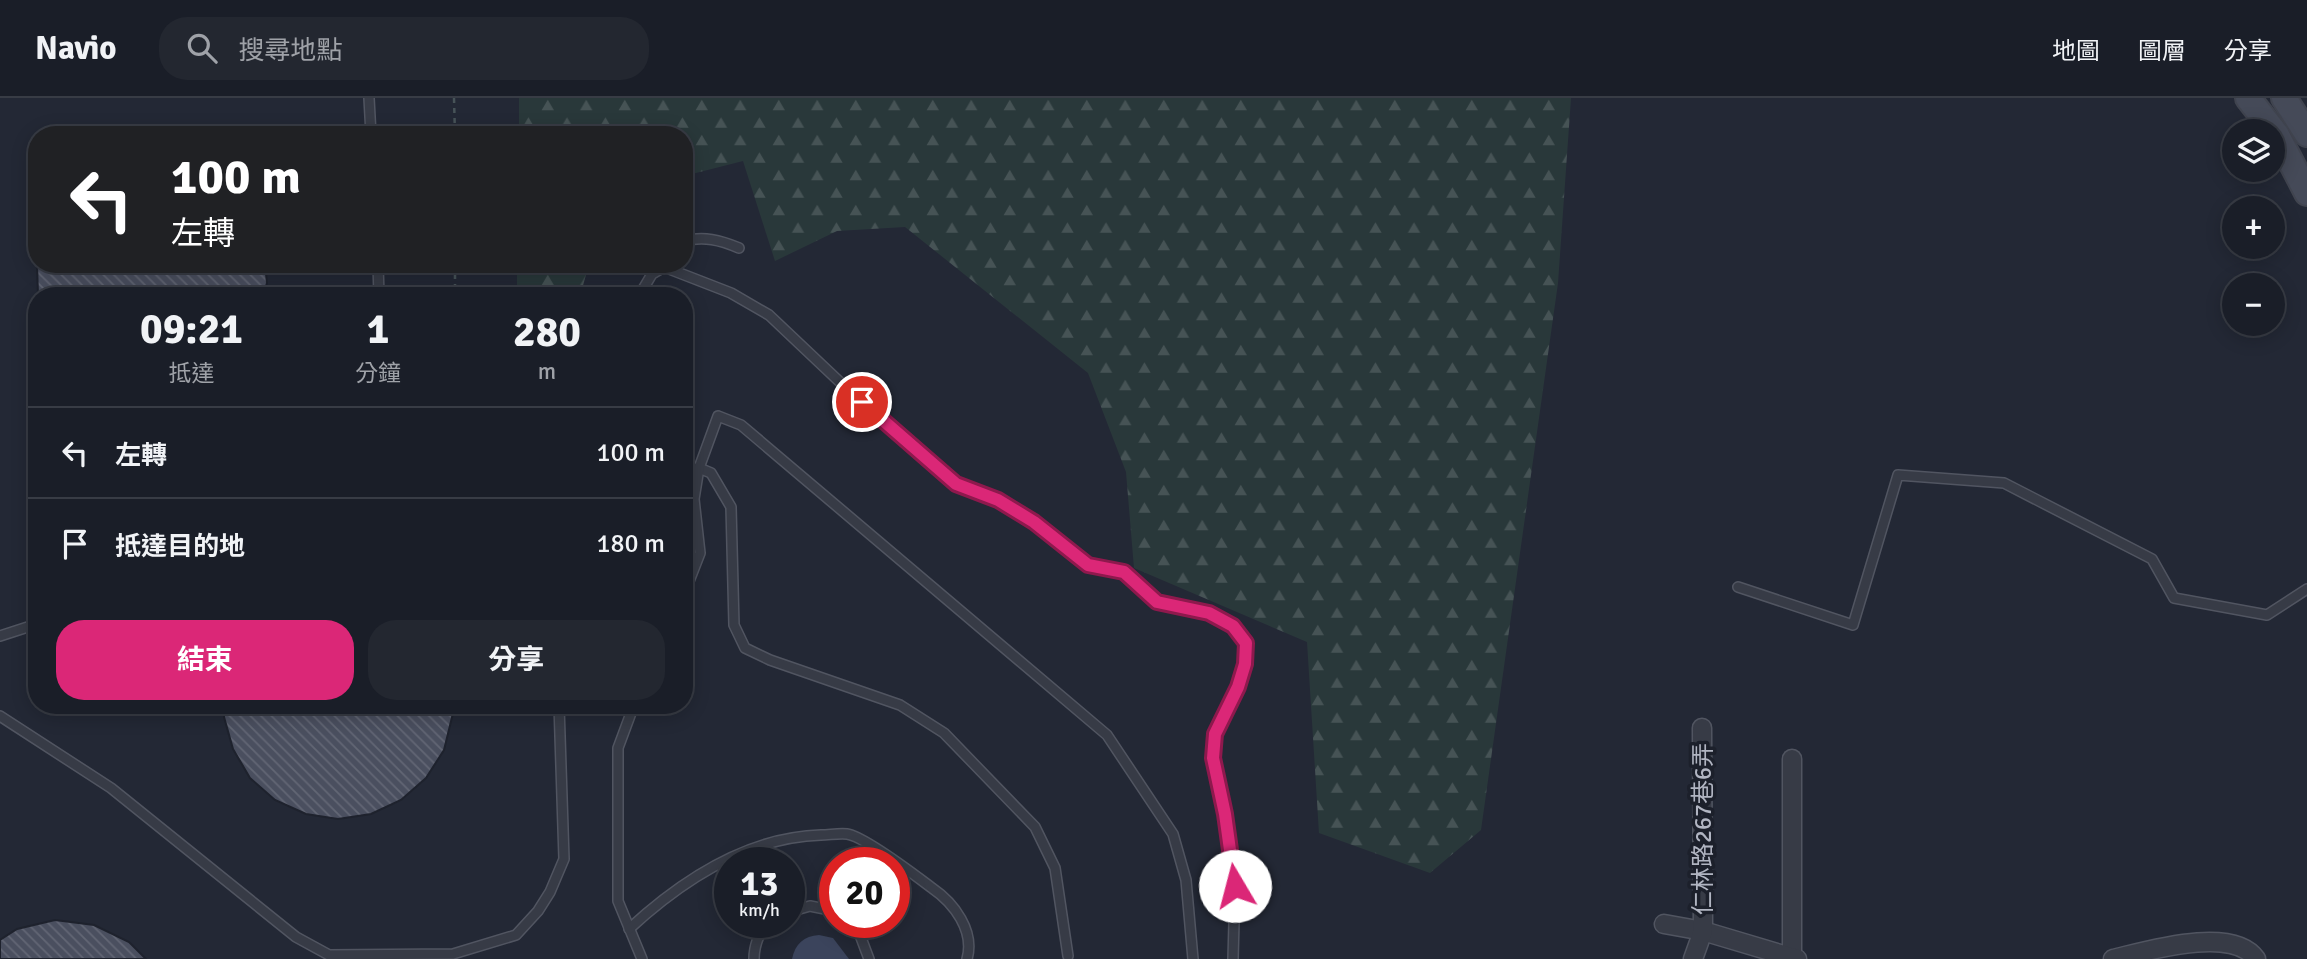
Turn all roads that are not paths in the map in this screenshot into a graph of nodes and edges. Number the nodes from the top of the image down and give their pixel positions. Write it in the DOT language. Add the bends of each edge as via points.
graph roads {
  1 [pos="369,98"];
  2 [pos="2248,98"];
  3 [pos="2284,98"];
  4 [pos="371,126"];
  5 [pos="2307,134"];
  6 [pos="2307,193"];
  7 [pos="693,239"];
  8 [pos="739,248"];
  9 [pos="681,273"];
  10 [pos="652,274"];
  11 [pos="644,287"];
  12 [pos="693,468"];
  13 [pos="699,468"];
  14 [pos="693,571"];
  15 [pos="1738,587"];
  16 [pos="2307,589"];
  17 [pos="28,627"];
  18 [pos="0,636"];
  19 [pos="559,714"];
  20 [pos="631,714"];
  21 [pos="0,716"];
  22 [pos="1702,727"];
  23 [pos="1792,759"];
  24 [pos="1664,924"];
  25 [pos="629,929"];
  26 [pos="1703,931"];
  27 [pos="758,938"];
  28 [pos="861,938"];
  29 [pos="1759,953"];
  30 [pos="1068,956"];
  31 [pos="329,957"];
  32 [pos="1795,958"];
  33 [pos="642,959"];
  34 [pos="754,959"];
  35 [pos="869,959"];
  36 [pos="967,959"];
  37 [pos="1193,959"];
  38 [pos="1234,959"];
  39 [pos="1693,959"];
  40 [pos="2113,959"];
  41 [pos="2256,959"];
  1 -- 4 [label="lane"];
  2 -- 6 [label="main road" via="2277,135"];
  3 -- 5 [label="main road"];
  7 -- 8 [label="lane" via="721,240"];
  9 -- 38 [label="lane" via="769,315 956,484 998,500 1034,522 1088,565 1124,572 1157,602 1209,613 1233,626 1246,643 1245,664 1215,734 1213,758 1235,886"];
  10 -- 11 [label="lane"];
  12 -- 13 [label="lane"];
  13 -- 14 [label="lane" via="694,499 700,553"];
  13 -- 30 [label="lane" via="711,473 731,506 734,625 745,648 900,705 944,733 1035,827 1055,868"];
  13 -- 37 [label="lane" via="718,416 741,425 1107,735 1172,834 1186,880"];
  15 -- 16 [label="lane" via="1853,625 1898,475 2004,483 2152,559 2174,598 2267,615"];
  17 -- 18 [label="lane"];
  19 -- 31 [label="lane" via="564,859 538,911 516,935 453,954"];
  20 -- 25 [label="lane" via="618,748 618,901"];
  21 -- 31 [label="lane" via="111,788 296,937"];
  22 -- 26 [label="street, 仁林路267巷6弄"];
  23 -- 32 [label="street"];
  24 -- 26 [label="street"];
  25 -- 33 [label="lane"];
  25 -- 36 [label="lane" via="658,902 737,853 798,836 849,834 947,898 967,930"];
  26 -- 29 [label="street"];
  26 -- 39 [label="street, 仁林路267巷6弄"];
  27 -- 34 [label="lane"];
  28 -- 35 [label="lane"];
  29 -- 32 [label="street"];
  40 -- 41 [label="street" via="2212,942 2232,943 2250,950"];
}
